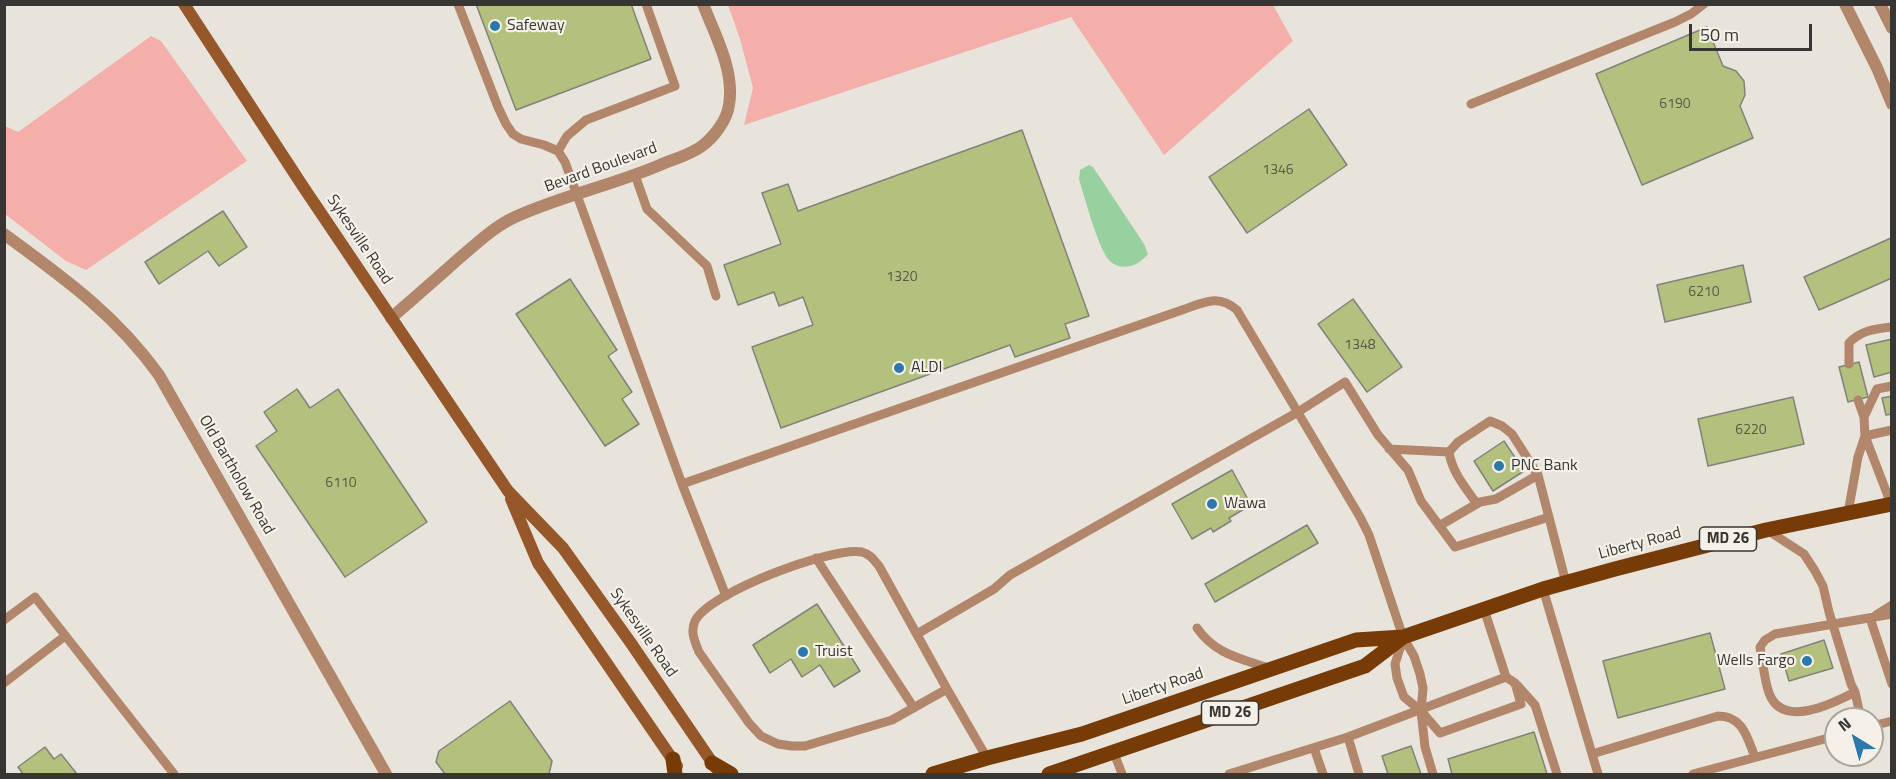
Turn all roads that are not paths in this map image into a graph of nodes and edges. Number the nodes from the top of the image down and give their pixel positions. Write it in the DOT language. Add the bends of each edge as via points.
graph roads {
  1 [pos="184,4"];
  2 [pos="458,4"];
  3 [pos="646,4"];
  4 [pos="703,4"];
  5 [pos="1704,4"];
  6 [pos="1845,4"];
  7 [pos="1880,4"];
  8 [pos="1892,28"];
  9 [pos="1471,104"];
  10 [pos="1892,104"];
  11 [pos="558,151"];
  12 [pos="635,175"];
  13 [pos="577,195"];
  14 [pos="4,234"];
  15 [pos="716,296"];
  16 [pos="391,318"];
  17 [pos="1892,327"];
  18 [pos="1849,364"];
  19 [pos="1892,386"];
  20 [pos="1858,400"];
  21 [pos="1298,412"];
  22 [pos="1864,417"];
  23 [pos="1892,430"];
  24 [pos="1865,436"];
  25 [pos="1389,449"];
  26 [pos="1449,452"];
  27 [pos="1538,475"];
  28 [pos="682,484"];
  29 [pos="508,491"];
  30 [pos="1477,504"];
  31 [pos="1891,504"];
  32 [pos="1848,513"];
  33 [pos="1549,517"];
  34 [pos="1439,526"];
  35 [pos="1766,530"];
  36 [pos="816,558"];
  37 [pos="1566,583"];
  38 [pos="1543,589"];
  39 [pos="726,596"];
  40 [pos="1892,605"];
  41 [pos="1484,609"];
  42 [pos="1892,614"];
  43 [pos="1870,618"];
  44 [pos="4,620"];
  45 [pos="1832,624"];
  46 [pos="1197,628"];
  47 [pos="916,634"];
  48 [pos="65,636"];
  49 [pos="1403,637"];
  50 [pos="1270,669"];
  51 [pos="1506,677"];
  52 [pos="4,683"];
  53 [pos="1515,683"];
  54 [pos="1891,684"];
  55 [pos="947,689"];
  56 [pos="1855,692"];
  57 [pos="1858,707"];
  58 [pos="914,708"];
  59 [pos="1422,711"];
  60 [pos="1348,737"];
  61 [pos="1824,739"];
  62 [pos="1314,748"];
  63 [pos="1114,753"];
  64 [pos="1592,754"];
  65 [pos="1755,757"];
  66 [pos="987,758"];
  67 [pos="674,767"];
  68 [pos="716,769"];
  69 [pos="174,774"];
  70 [pos="386,774"];
  71 [pos="682,774"];
  72 [pos="731,774"];
  73 [pos="933,774"];
  74 [pos="1049,774"];
  75 [pos="1122,774"];
  76 [pos="1229,774"];
  77 [pos="1323,774"];
  78 [pos="1359,774"];
  79 [pos="1433,774"];
  80 [pos="1557,774"];
  81 [pos="1598,774"];
  82 [pos="1693,774"];
  1 -- 16 [label="main road, Sykesville Road"];
  2 -- 11 [label="lane" via="506,124 521,139"];
  3 -- 11 [label="lane" via="675,86 586,120 567,136"];
  4 -- 12 [label="street, Bevard Boulevard" via="728,72 729,106 724,119 702,145"];
  5 -- 9 [label="lane" via="1676,22"];
  6 -- 10 [label="street"];
  7 -- 8 [label="street"];
  11 -- 13 [label="lane"];
  12 -- 13 [label="street, Bevard Boulevard"];
  12 -- 15 [label="lane" via="647,209 706,266"];
  13 -- 16 [label="street, Bevard Boulevard" via="512,218"];
  13 -- 28 [label="lane"];
  14 -- 70 [label="street, Old Bartholow Road" via="80,290 127,334 163,380"];
  16 -- 29 [label="main road, Sykesville Road"];
  17 -- 18 [label="lane" via="1854,338 1849,343"];
  19 -- 22 [label="lane" via="1877,389"];
  20 -- 22 [label="lane"];
  21 -- 25 [label="lane" via="1346,382"];
  21 -- 28 [label="lane" via="1237,310 1230,303 1212,300"];
  21 -- 47 [label="lane" via="1010,574 994,589"];
  21 -- 49 [label="lane" via="1369,535"];
  22 -- 24 [label="lane"];
  23 -- 24 [label="lane"];
  24 -- 31 [label="lane"];
  24 -- 32 [label="lane"];
  25 -- 26 [label="lane"];
  25 -- 34 [label="lane" via="1408,470 1421,501"];
  26 -- 27 [label="lane" via="1490,421 1512,434"];
  26 -- 30 [label="lane" via="1458,477"];
  27 -- 30 [label="lane" via="1496,499"];
  27 -- 33 [label="lane"];
  28 -- 39 [label="lane"];
  29 -- 67 [label="main road, Sykesville Road" via="538,563"];
  29 -- 68 [label="main road, Sykesville Road" via="563,548"];
  30 -- 34 [label="lane"];
  31 -- 32 [label="main road, Liberty Road / MD 26"];
  32 -- 35 [label="main road, Liberty Road / MD 26"];
  33 -- 34 [label="lane" via="1455,547"];
  33 -- 37 [label="lane"];
  35 -- 37 [label="main road, Liberty Road / MD 26"];
  35 -- 45 [label="lane" via="1804,554 1823,586"];
  36 -- 39 [label="lane" via="788,566"];
  36 -- 47 [label="lane" via="851,551 872,557"];
  36 -- 58 [label="lane"];
  37 -- 38 [label="main road, Liberty Road / MD 26"];
  38 -- 41 [label="main road, Liberty Road / MD 26"];
  38 -- 64 [label="lane"];
  39 -- 58 [label="lane" via="695,620 694,640 748,723 761,736 778,744 805,746 892,720"];
  40 -- 43 [label="lane"];
  41 -- 49 [label="main road, Liberty Road / MD 26"];
  41 -- 51 [label="lane"];
  42 -- 43 [label="lane"];
  43 -- 45 [label="lane"];
  43 -- 54 [label="lane"];
  44 -- 48 [label="lane" via="35,597"];
  45 -- 56 [label="lane"];
  45 -- 56 [label="lane" via="1775,634 1765,640 1760,647 1770,694 1779,708 1791,713 1827,705"];
  46 -- 50 [label="lane" via="1216,649"];
  47 -- 55 [label="lane"];
  48 -- 52 [label="lane"];
  48 -- 69 [label="lane"];
  49 -- 50 [label="main road, Liberty Road / MD 26" via="1356,640"];
  49 -- 59 [label="lane" via="1424,688"];
  49 -- 59 [label="lane" via="1395,664 1397,678 1404,697"];
  49 -- 63 [label="main road, Liberty Road / MD 26" via="1365,666"];
  50 -- 66 [label="main road, Liberty Road / MD 26" via="1082,734"];
  51 -- 53 [label="lane"];
  51 -- 59 [label="lane"];
  53 -- 59 [label="lane" via="1521,704 1440,733"];
  53 -- 80 [label="lane" via="1535,705"];
  55 -- 58 [label="lane"];
  55 -- 66 [label="lane"];
  56 -- 57 [label="lane"];
  59 -- 60 [label="lane"];
  59 -- 79 [label="lane" via="1425,747"];
  60 -- 62 [label="lane"];
  60 -- 78 [label="lane"];
  61 -- 65 [label="lane"];
  62 -- 76 [label="lane"];
  62 -- 77 [label="lane"];
  63 -- 74 [label="main road, Liberty Road / MD 26"];
  63 -- 75 [label="lane"];
  64 -- 65 [label="lane" via="1728,716 1746,734"];
  64 -- 81 [label="lane"];
  65 -- 82 [label="lane"];
  66 -- 73 [label="main road, Liberty Road / MD 26"];
  67 -- 71 [label="main road, Sykesville Road"];
  68 -- 72 [label="main road"];
}
